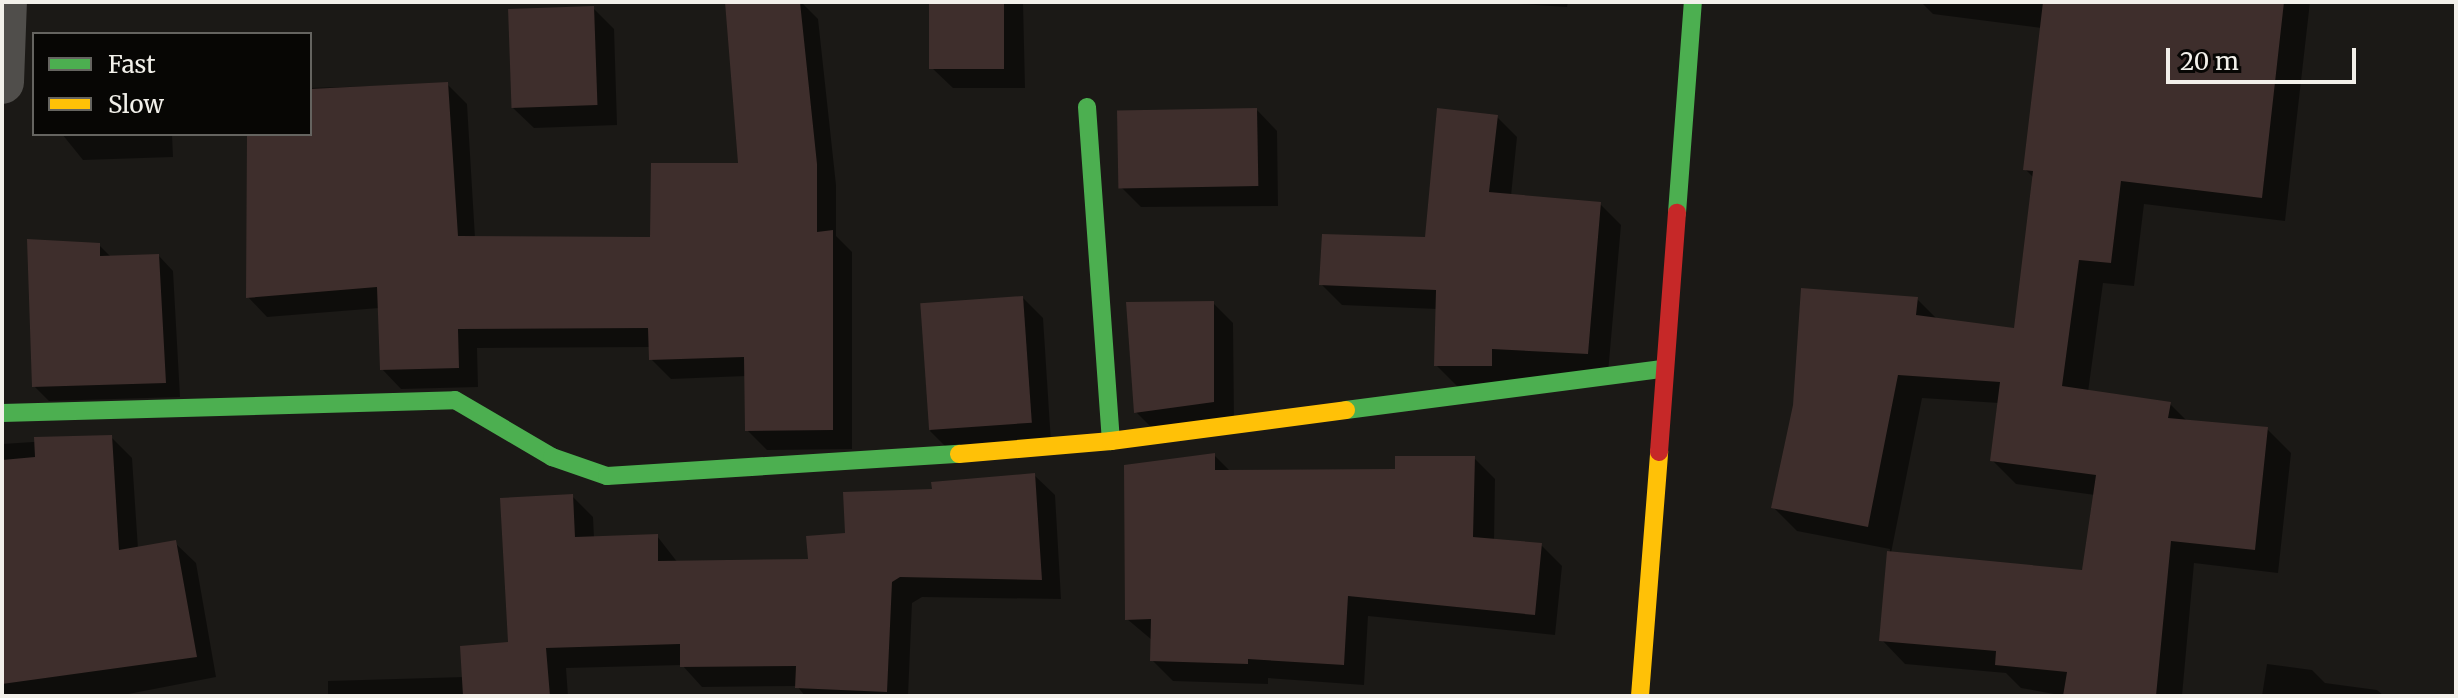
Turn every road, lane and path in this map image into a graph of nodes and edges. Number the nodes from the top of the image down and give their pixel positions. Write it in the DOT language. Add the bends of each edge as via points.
graph roads {
  1 [pos="5,2"];
  2 [pos="1693,2"];
  3 [pos="2,82"];
  4 [pos="1087,107"];
  5 [pos="1662,369"];
  6 [pos="2,413"];
  7 [pos="1111,441"];
  8 [pos="1640,696"];
  1 -- 3 [label="street"];
  2 -- 5 [label="street"];
  4 -- 7 [label="street"];
  5 -- 7 [label="street"];
  5 -- 8 [label="street"];
  6 -- 7 [label="street" via="455,400 552,457 607,476 798,468"];
}
